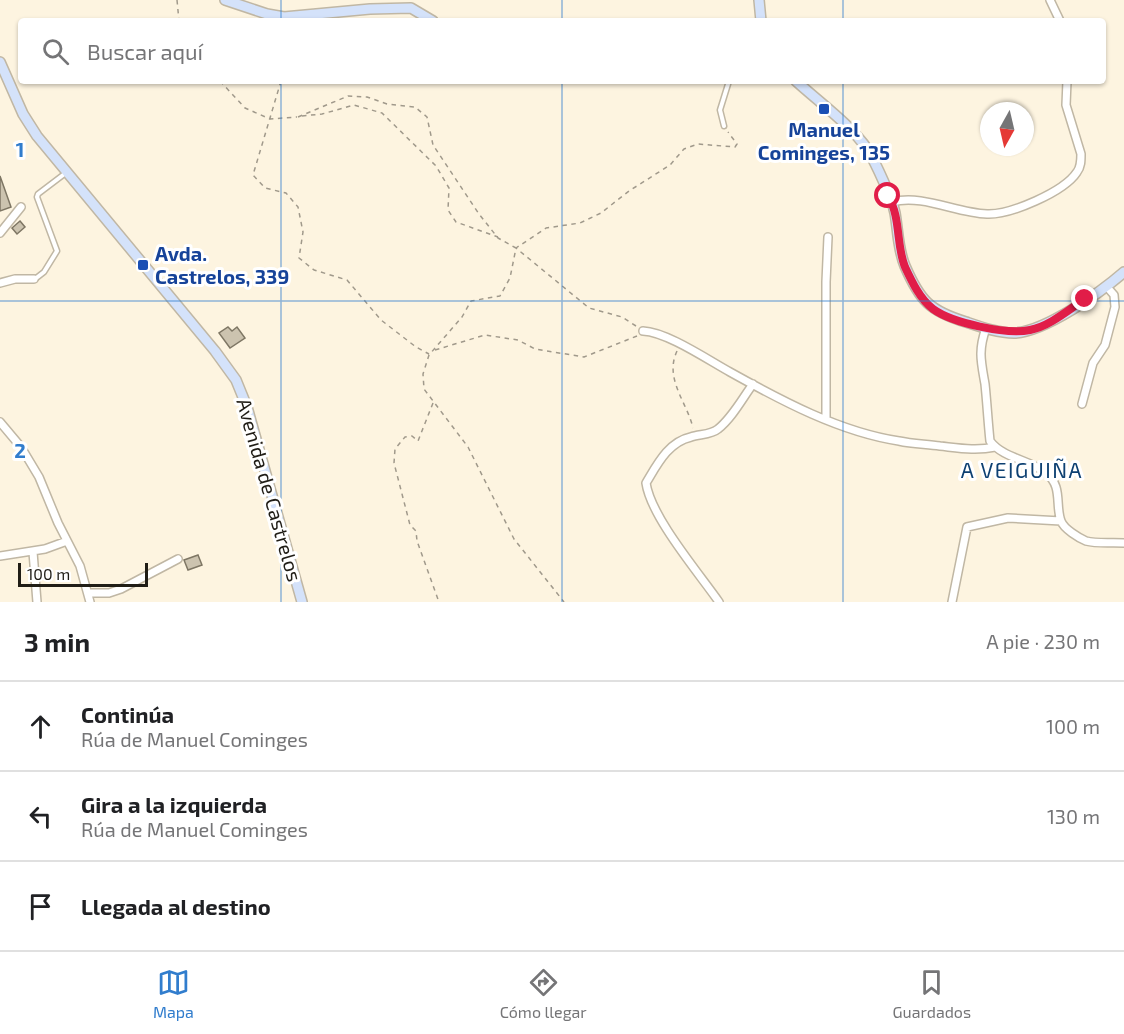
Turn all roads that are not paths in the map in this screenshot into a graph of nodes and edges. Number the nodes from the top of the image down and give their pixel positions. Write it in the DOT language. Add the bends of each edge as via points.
graph roads {
  1 [pos="225,0"];
  2 [pos="759,0"];
  3 [pos="1050,0"];
  4 [pos="429,18"];
  5 [pos="761,18"];
  6 [pos="1059,18"];
  7 [pos="0,63"];
  8 [pos="728,84"];
  9 [pos="799,84"];
  10 [pos="1066,84"];
  11 [pos="724,126"];
  12 [pos="67,172"];
  13 [pos="892,202"];
  14 [pos="21,207"];
  15 [pos="0,233"];
  16 [pos="828,237"];
  17 [pos="1124,272"];
  18 [pos="34,279"];
  19 [pos="0,283"];
  20 [pos="1107,287"];
  21 [pos="986,328"];
  22 [pos="643,331"];
  23 [pos="753,384"];
  24 [pos="1082,404"];
  25 [pos="826,419"];
  26 [pos="0,422"];
  27 [pos="995,447"];
  28 [pos="1061,521"];
  29 [pos="67,541"];
  30 [pos="1124,543"];
  31 [pos="33,552"];
  32 [pos="0,556"];
  33 [pos="178,559"];
  34 [pos="88,593"];
  35 [pos="38,602"];
  36 [pos="90,602"];
  37 [pos="302,602"];
  38 [pos="719,602"];
  39 [pos="952,602"];
  1 -- 4 [label="street" via="284,17 411,8"];
  2 -- 5 [label="street"];
  3 -- 6 [label="street"];
  7 -- 12 [label="street, Avenida de Castrelos" via="23,114"];
  8 -- 11 [label="lane" via="720,110"];
  9 -- 13 [label="street" via="857,136 869,152"];
  10 -- 13 [label="street" via="1066,105 1081,162 1076,174 1052,193 991,214 910,199"];
  12 -- 18 [label="lane" via="37,197 57,251 44,272"];
  12 -- 37 [label="street, Avenida de Castrelos" via="236,380"];
  13 -- 21 [label="street" via="902,257 920,295 934,310"];
  14 -- 15 [label="street"];
  16 -- 25 [label="street"];
  17 -- 20 [label="street"];
  18 -- 19 [label="street"];
  20 -- 21 [label="street" via="1044,326 1014,333"];
  20 -- 24 [label="street" via="1114,296 1115,307"];
  21 -- 27 [label="street" via="980,360 990,441"];
  22 -- 23 [label="street" via="680,345"];
  23 -- 25 [label="street"];
  23 -- 38 [label="street" via="716,431 687,437 668,450 646,483 647,495 662,522"];
  25 -- 27 [label="street" via="898,441 979,450"];
  26 -- 29 [label="street" via="34,466"];
  27 -- 28 [label="street" via="1049,475 1059,496"];
  28 -- 30 [label="street" via="1086,541"];
  28 -- 39 [label="street" via="1008,518 967,527"];
  29 -- 31 [label="street"];
  29 -- 34 [label="street"];
  31 -- 32 [label="street"];
  31 -- 35 [label="street"];
  33 -- 34 [label="street" via="121,589"];
  34 -- 36 [label="street"];
}
